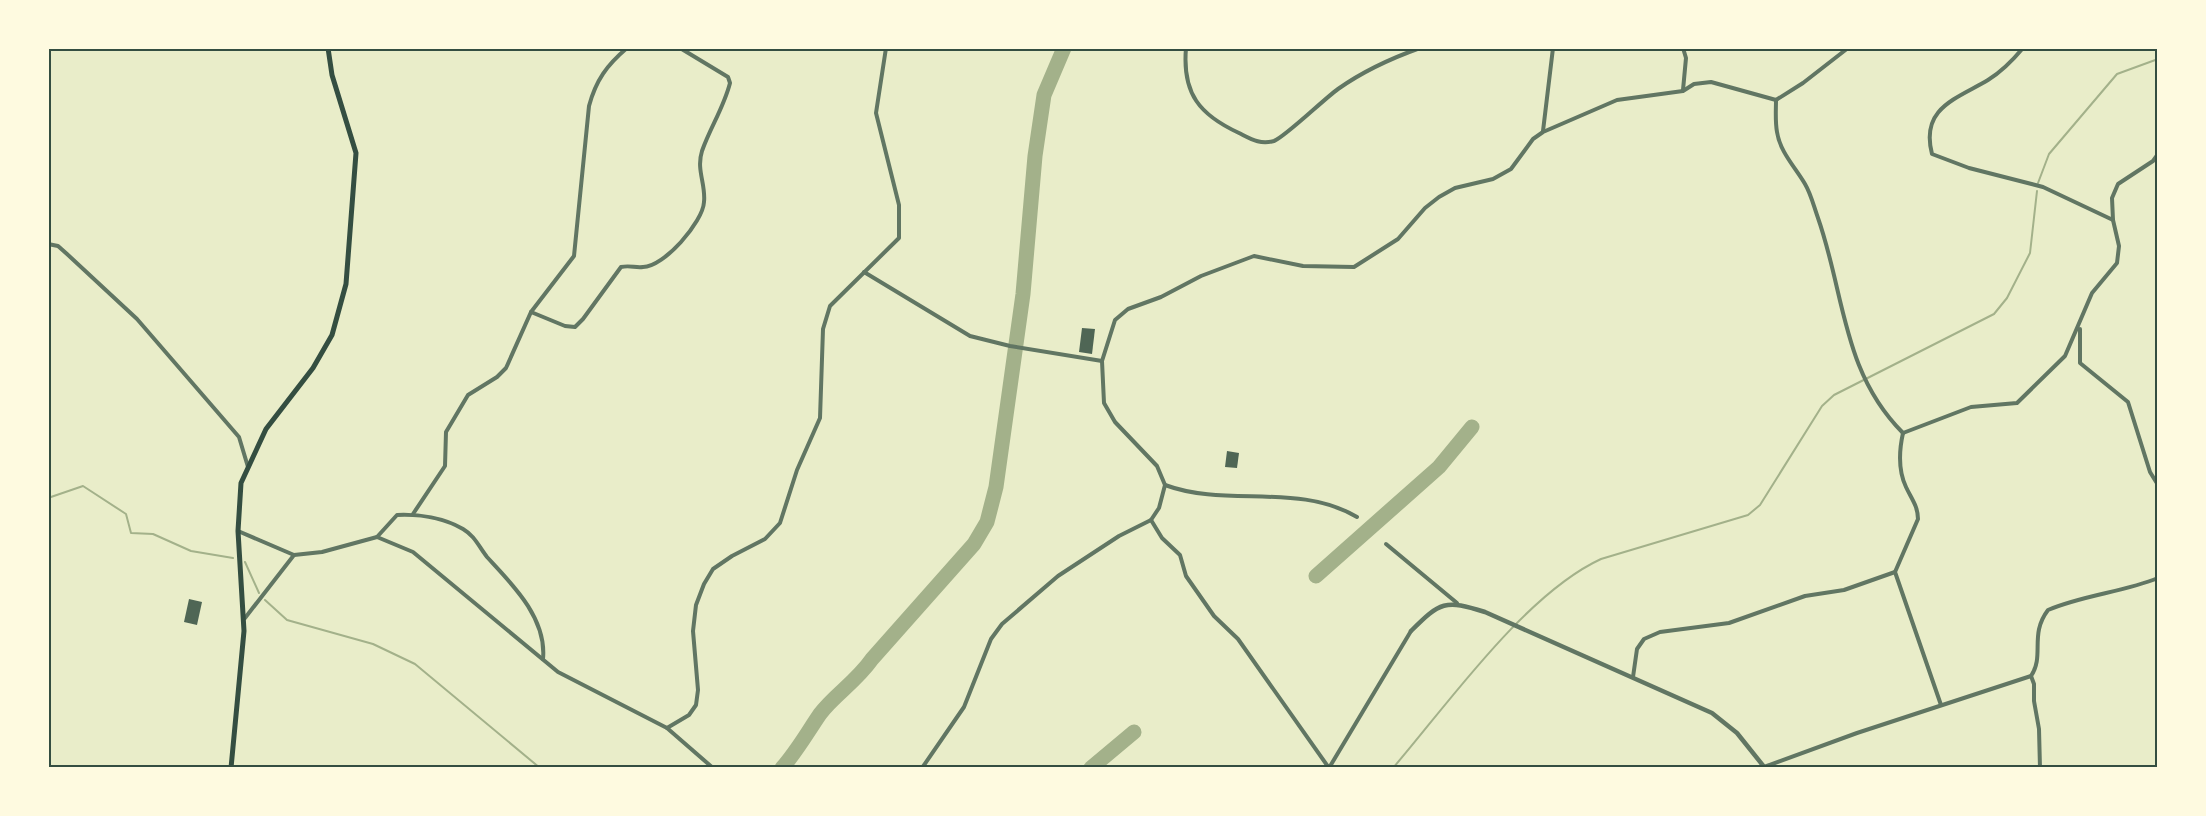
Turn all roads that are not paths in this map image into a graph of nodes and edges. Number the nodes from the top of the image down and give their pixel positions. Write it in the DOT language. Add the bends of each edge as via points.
graph roads {
  1 [pos="328,48"];
  2 [pos="627,48"];
  3 [pos="680,48"];
  4 [pos="886,48"];
  5 [pos="1186,48"];
  6 [pos="1420,48"];
  7 [pos="1553,48"];
  8 [pos="1683,48"];
  9 [pos="1848,48"];
  10 [pos="2023,48"];
  11 [pos="1683,91"];
  12 [pos="1776,100"];
  13 [pos="1543,132"];
  14 [pos="2158,154"];
  15 [pos="2113,220"];
  16 [pos="48,244"];
  17 [pos="864,272"];
  18 [pos="531,312"];
  19 [pos="2080,326"];
  20 [pos="1102,361"];
  21 [pos="1903,433"];
  22 [pos="248,467"];
  23 [pos="1165,485"];
  24 [pos="2158,485"];
  25 [pos="413,514"];
  26 [pos="1357,517"];
  27 [pos="1151,520"];
  28 [pos="238,531"];
  29 [pos="377,537"];
  30 [pos="1386,544"];
  31 [pos="294,555"];
  32 [pos="1894,572"];
  33 [pos="2158,578"];
  34 [pos="1457,603"];
  35 [pos="245,618"];
  36 [pos="1411,631"];
  37 [pos="543,660"];
  38 [pos="2031,676"];
  39 [pos="1634,677"];
  40 [pos="1941,705"];
  41 [pos="668,728"];
  42 [pos="1764,767"];
  43 [pos="231,768"];
  44 [pos="713,768"];
  45 [pos="922,768"];
  46 [pos="2040,768"];
  1 -- 22 [label="main road" via="332,75 356,153 346,284 332,335 313,368 266,429"];
  2 -- 18 [label="street" via="605,68 589,105 574,256"];
  3 -- 18 [label="street" via="728,77 730,82 702,153 699,173 704,202 691,230 660,261 644,268 630,264 621,267 575,327"];
  4 -- 17 [label="street" via="876,113 901,228 894,246"];
  5 -- 6 [label="street" via="1190,88 1203,111 1259,143 1275,141 1339,88"];
  7 -- 13 [label="street"];
  8 -- 11 [label="street"];
  9 -- 12 [label="street"];
  10 -- 15 [label="street" via="2002,70 1941,109 1933,119 1928,138 1932,154 2043,187"];
  11 -- 12 [label="street" via="1694,84 1711,82"];
  11 -- 13 [label="street" via="1617,100"];
  12 -- 21 [label="street" via="1777,133 1806,185 1819,219 1850,344 1862,376 1889,419"];
  13 -- 20 [label="street" via="1511,169 1493,179 1439,196 1398,239 1354,267 1303,266 1254,256 1128,309 1115,320"];
  14 -- 15 [label="street" via="2118,184 2112,198"];
  15 -- 19 [label="street" via="2119,246 2117,263 2092,293"];
  16 -- 22 [label="street" via="67,254 161,346 239,436"];
  17 -- 20 [label="street" via="970,336"];
  17 -- 41 [label="street" via="830,306 823,329 820,418 780,523 765,540 713,570 704,584 696,604 693,631 696,705 689,715"];
  18 -- 25 [label="street" via="506,368 468,395 446,432 444,466"];
  19 -- 21 [label="street" via="2066,356 2017,404 1971,407"];
  19 -- 24 [label="street" via="2080,363 2128,402 2150,472"];
  20 -- 23 [label="street" via="1104,403 1115,422 1157,466"];
  21 -- 32 [label="street" via="1900,467 1904,484 1918,509 1918,519"];
  22 -- 28 [label="main road" via="241,483"];
  23 -- 26 [label="street" via="1184,493 1300,499 1342,508"];
  23 -- 27 [label="street"];
  25 -- 29 [label="street" via="397,515"];
  25 -- 37 [label="street" via="444,521 476,539 526,603 544,647"];
  27 -- 36 [label="street" via="1162,538 1180,555 1186,576 1223,627 1238,639 1329,768"];
  27 -- 45 [label="street" via="1058,576 1002,624 964,707"];
  28 -- 31 [label="street"];
  28 -- 35 [label="main road"];
  29 -- 31 [label="street" via="322,552"];
  29 -- 37 [label="street" via="422,558"];
  30 -- 34 [label="street"];
  31 -- 35 [label="street"];
  32 -- 39 [label="street" via="1844,590 1805,596 1729,623 1660,632 1644,639 1637,649"];
  32 -- 40 [label="street"];
  33 -- 38 [label="street" via="2048,610 2037,630 2037,658"];
  34 -- 36 [label="street" via="1436,608"];
  34 -- 39 [label="street"];
  35 -- 43 [label="main road"];
  37 -- 41 [label="street" via="573,682"];
  38 -- 40 [label="street"];
  38 -- 46 [label="street"];
  39 -- 42 [label="street" via="1712,713 1737,733"];
  40 -- 42 [label="street"];
  41 -- 44 [label="street"];
}
